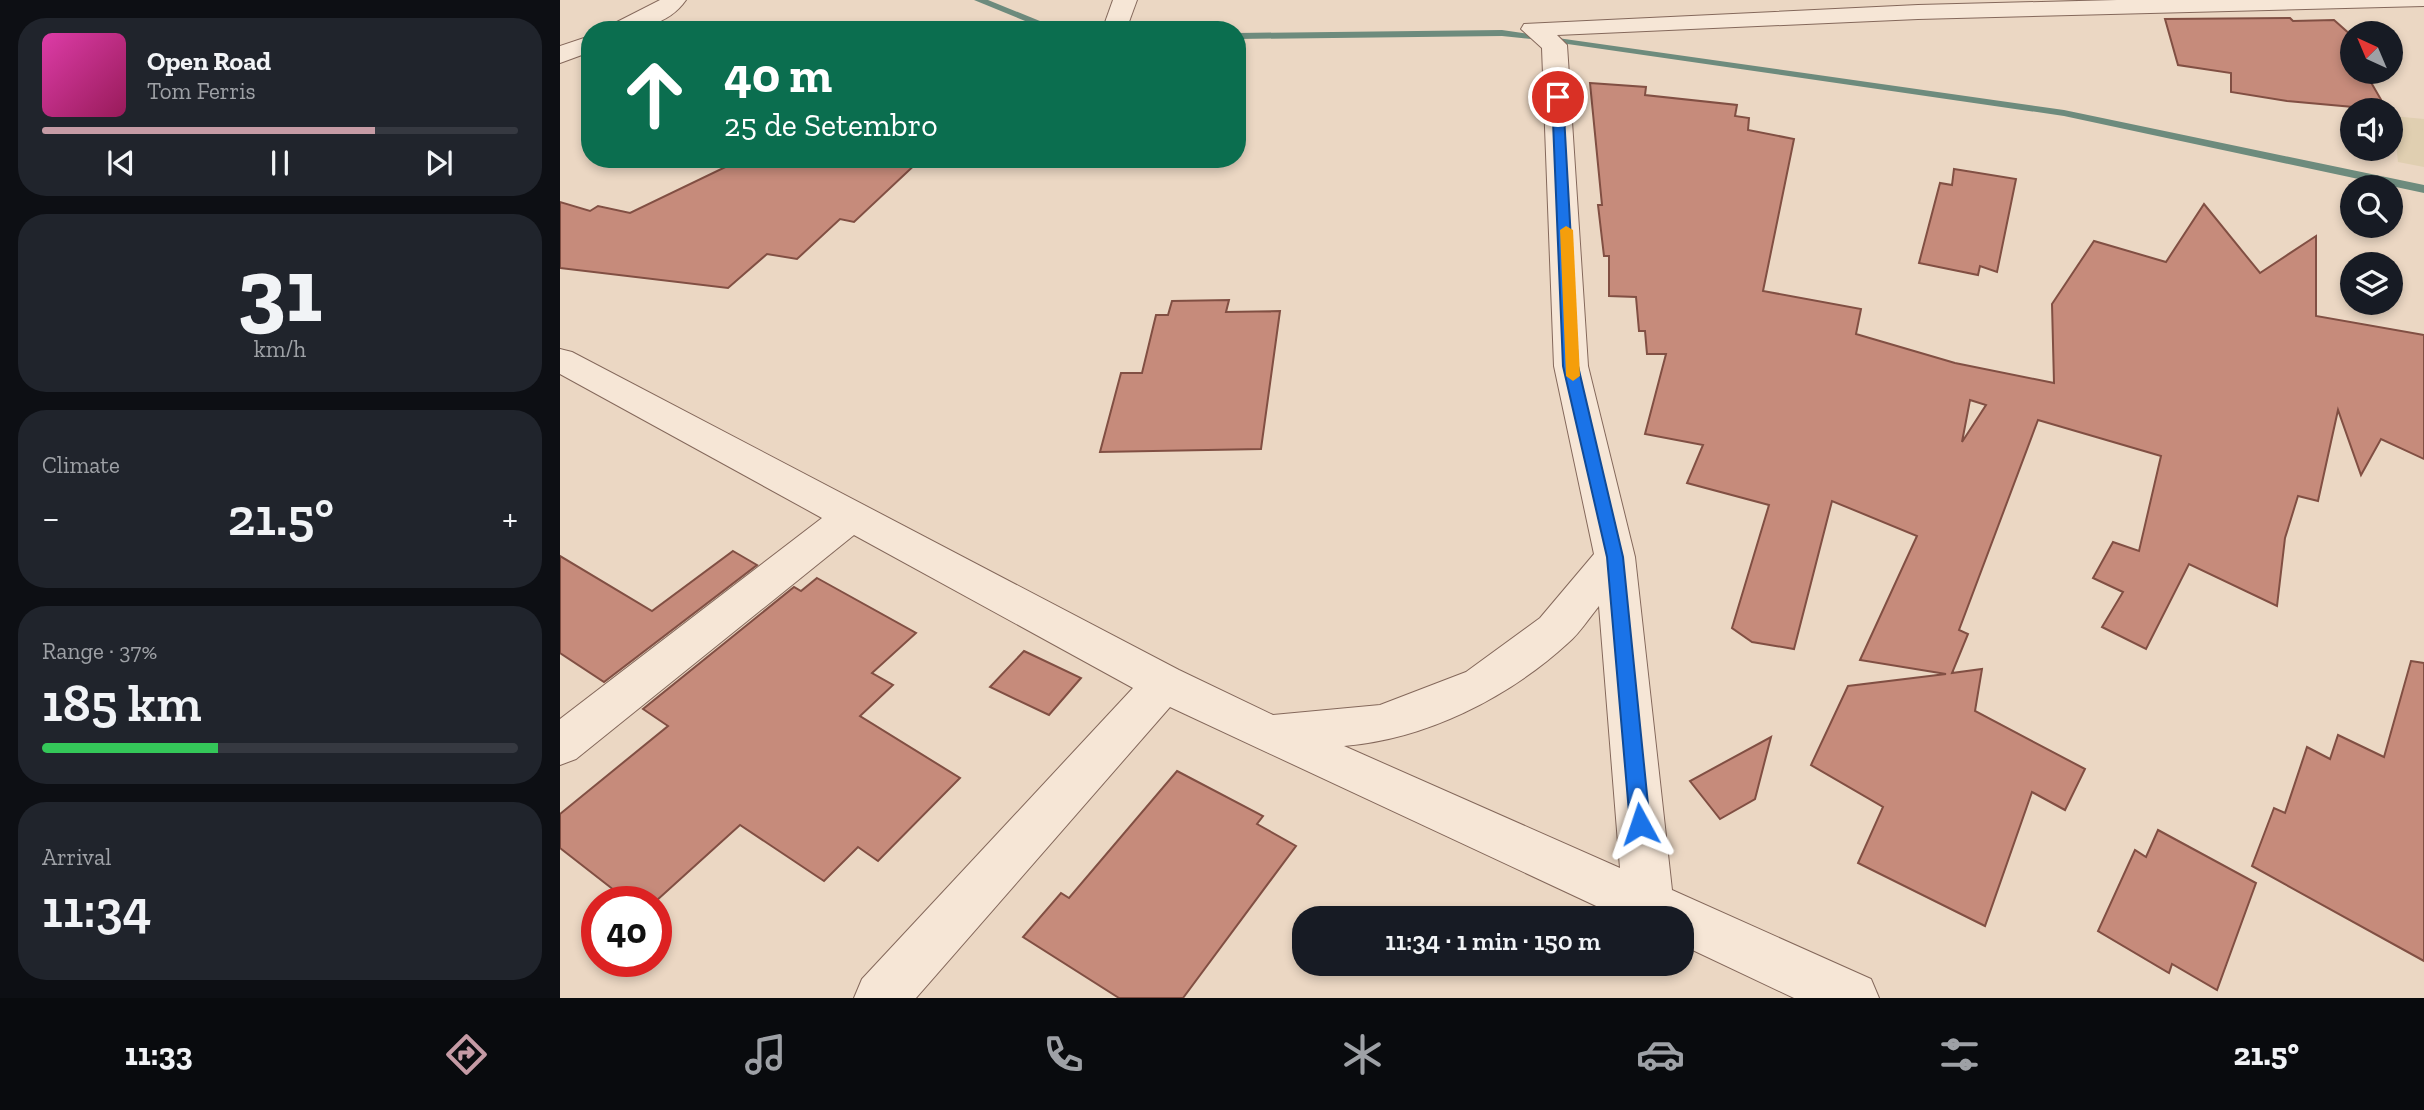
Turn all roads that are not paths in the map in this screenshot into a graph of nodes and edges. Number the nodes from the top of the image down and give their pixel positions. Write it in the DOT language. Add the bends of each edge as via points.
graph roads {
  1 [pos="674,0"];
  2 [pos="1125,0"];
  3 [pos="2418,0"];
  4 [pos="2334,1"];
  5 [pos="1914,6"];
  6 [pos="638,21"];
  7 [pos="1118,21"];
  8 [pos="581,47"];
  9 [pos="560,55"];
  10 [pos="560,360"];
  11 [pos="852,516"];
  12 [pos="1615,557"];
  13 [pos="1163,683"];
  14 [pos="1269,734"];
  15 [pos="560,746"];
  16 [pos="1652,906"];
  17 [pos="1669,906"];
  18 [pos="1694,925"];
  19 [pos="881,998"];
  20 [pos="1852,998"];
  1 -- 6 [label="street"];
  2 -- 7 [label="street"];
  3 -- 4 [label="street"];
  4 -- 5 [label="street"];
  5 -- 12 [label="street" via="1539,28 1567,245 1571,366"];
  8 -- 9 [label="street"];
  10 -- 11 [label="street"];
  11 -- 13 [label="street"];
  11 -- 15 [label="street"];
  12 -- 14 [label="street" via="1555,630 1482,685 1382,724"];
  12 -- 17 [label="street"];
  13 -- 14 [label="street"];
  13 -- 19 [label="street"];
  14 -- 16 [label="street"];
  18 -- 20 [label="street"];
}
